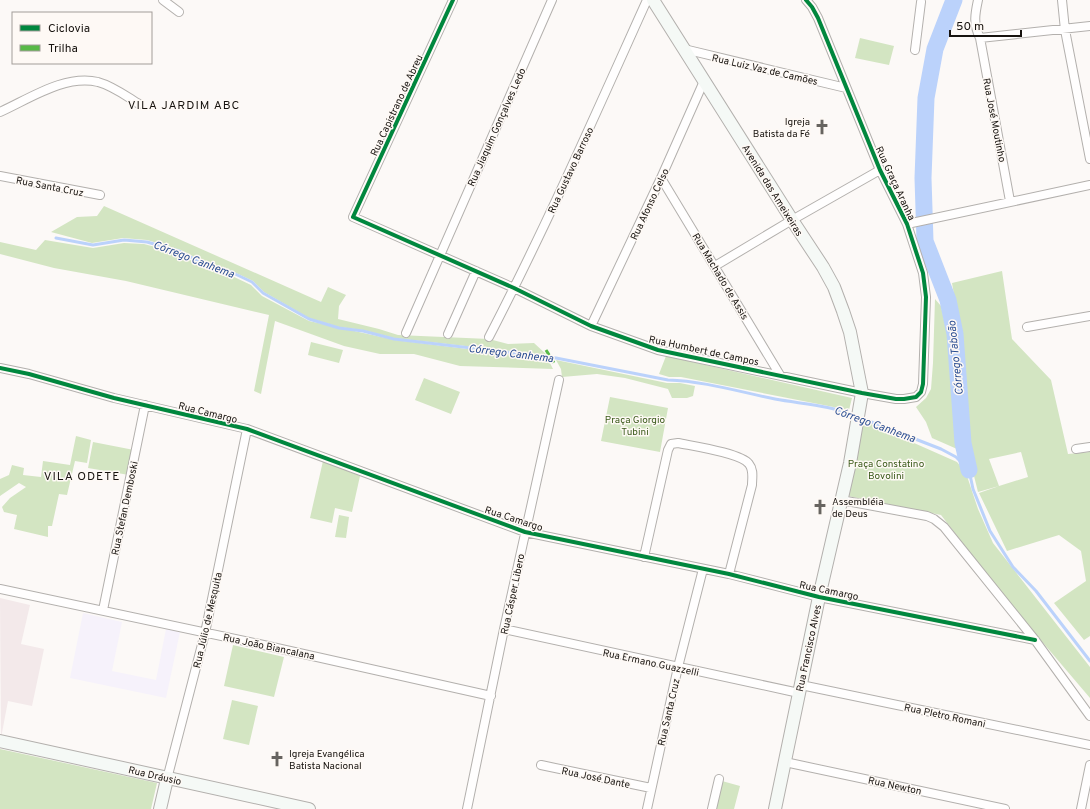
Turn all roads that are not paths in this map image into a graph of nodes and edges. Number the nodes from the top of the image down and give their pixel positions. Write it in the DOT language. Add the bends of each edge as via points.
graph roads {
  1 [pos="163,0"];
  2 [pos="453,0"];
  3 [pos="552,0"];
  4 [pos="647,0"];
  5 [pos="653,0"];
  6 [pos="806,0"];
  7 [pos="978,0"];
  8 [pos="1062,0"];
  9 [pos="920,1"];
  10 [pos="814,4"];
  11 [pos="179,12"];
  12 [pos="1090,26"];
  13 [pos="1065,30"];
  14 [pos="980,38"];
  15 [pos="684,49"];
  16 [pos="915,50"];
  17 [pos="704,80"];
  18 [pos="846,88"];
  19 [pos="139,104"];
  20 [pos="0,112"];
  21 [pos="1090,159"];
  22 [pos="880,170"];
  23 [pos="0,176"];
  24 [pos="661,178"];
  25 [pos="1090,185"];
  26 [pos="100,196"];
  27 [pos="1010,201"];
  28 [pos="353,217"];
  29 [pos="792,220"];
  30 [pos="908,224"];
  31 [pos="439,254"];
  32 [pos="715,266"];
  33 [pos="476,271"];
  34 [pos="514,288"];
  35 [pos="1090,316"];
  36 [pos="591,326"];
  37 [pos="1027,327"];
  38 [pos="406,333"];
  39 [pos="448,334"];
  40 [pos="489,337"];
  41 [pos="0,368"];
  42 [pos="780,375"];
  43 [pos="559,380"];
  44 [pos="924,384"];
  45 [pos="862,393"];
  46 [pos="145,405"];
  47 [pos="247,429"];
  48 [pos="1090,447"];
  49 [pos="1076,450"];
  50 [pos="841,500"];
  51 [pos="525,532"];
  52 [pos="644,557"];
  53 [pos="703,569"];
  54 [pos="729,574"];
  55 [pos="0,589"];
  56 [pos="819,597"];
  57 [pos="103,610"];
  58 [pos="504,629"];
  59 [pos="205,633"];
  60 [pos="1035,640"];
  61 [pos="678,668"];
  62 [pos="800,689"];
  63 [pos="491,696"];
  64 [pos="1090,716"];
  65 [pos="0,741"];
  66 [pos="1090,745"];
  67 [pos="785,762"];
  68 [pos="540,765"];
  69 [pos="1090,765"];
  70 [pos="167,778"];
  71 [pos="719,779"];
  72 [pos="651,788"];
  73 [pos="160,809"];
  74 [pos="309,809"];
  75 [pos="467,809"];
  76 [pos="647,809"];
  77 [pos="712,809"];
  78 [pos="775,809"];
  79 [pos="1006,809"];
  80 [pos="1081,809"];
  1 -- 11 [label="street"];
  2 -- 28 [label="street, Rua Capistrano de Abreu"];
  3 -- 31 [label="street, Rua Jiaquim Gonçalves Ledo"];
  4 -- 34 [label="street, Rua Gustavo Barroso"];
  5 -- 15 [label="street, Avenida das Ameixeiras"];
  6 -- 10 [label="street, Rua Graça Aranha"];
  7 -- 14 [label="street, Rua José Moutinho" via="974,18"];
  8 -- 13 [label="street"];
  9 -- 16 [label="street"];
  10 -- 18 [label="street, Rua Graça Aranha"];
  12 -- 13 [label="street"];
  13 -- 14 [label="street"];
  13 -- 21 [label="street"];
  14 -- 27 [label="street, Rua José Moutinho"];
  15 -- 17 [label="street, Avenida das Ameixeiras"];
  15 -- 18 [label="street, Rua Luiz Vaz de Camões"];
  17 -- 24 [label="street, Rua Afonso Celso"];
  17 -- 29 [label="street, Avenida das Ameixeiras"];
  18 -- 22 [label="street, Rua Graça Aranha"];
  19 -- 20 [label="street" via="113,88 98,82 84,81 53,87"];
  22 -- 29 [label="street"];
  22 -- 30 [label="street, Rua Graça Aranha"];
  23 -- 26 [label="street, Rua Santa Cruz"];
  24 -- 32 [label="street, Rua Machado de Assis"];
  24 -- 36 [label="street, Rua Afonso Celso"];
  25 -- 27 [label="street"];
  27 -- 30 [label="street"];
  28 -- 31 [label="street, Rua Humbert de Campos"];
  29 -- 32 [label="street"];
  29 -- 45 [label="street, Avenida das Ameixeiras" via="834,287 850,332"];
  30 -- 44 [label="street, Rua Graça Aranha" via="925,284"];
  31 -- 33 [label="street, Rua Humbert de Campos"];
  31 -- 38 [label="street, Rua Jiaquim Gonçalves Ledo"];
  32 -- 42 [label="street, Rua Machado de Assis"];
  33 -- 34 [label="street, Rua Humbert de Campos"];
  33 -- 39 [label="street"];
  34 -- 36 [label="street, Rua Humbert de Campos"];
  34 -- 40 [label="street, Rua Gustavo Barroso"];
  35 -- 37 [label="street"];
  36 -- 42 [label="street, Rua Humbert de Campos" via="658,350"];
  41 -- 46 [label="street, Rua Camargo"];
  42 -- 45 [label="street, Rua Humbert de Campos"];
  43 -- 51 [label="street, Rua Cásper Libero"];
  44 -- 45 [label="street, Rua Humbert de Campos" via="916,396 904,399"];
  45 -- 50 [label="street, Rua Francisco Alves"];
  46 -- 47 [label="street, Rua Camargo"];
  46 -- 57 [label="street, Rua Stefan Demboski"];
  47 -- 51 [label="street, Rua Camargo"];
  47 -- 59 [label="street, Rua Júlio de Mesquita"];
  48 -- 49 [label="street"];
  50 -- 56 [label="street, Rua Francisco Alves"];
  50 -- 60 [label="street" via="934,519 944,527"];
  51 -- 52 [label="street, Rua Camargo"];
  51 -- 58 [label="street, Rua Cásper Libero"];
  52 -- 53 [label="street, Rua Camargo"];
  52 -- 54 [label="street" via="668,450 671,444 678,443 739,456 751,467 752,485"];
  53 -- 54 [label="street, Rua Camargo"];
  53 -- 61 [label="street, Rua Santa Cruz"];
  54 -- 56 [label="street, Rua Camargo"];
  55 -- 57 [label="street, Rua João Biancalana"];
  56 -- 60 [label="street, Rua Camargo"];
  56 -- 62 [label="street, Rua Francisco Alves"];
  57 -- 59 [label="street, Rua João Biancalana"];
  58 -- 61 [label="street, Rua Ermano Guazzelli"];
  58 -- 63 [label="street, Rua Cásper Libero"];
  59 -- 63 [label="street, Rua João Biancalana"];
  59 -- 70 [label="street, Rua Júlio de Mesquita"];
  60 -- 64 [label="street"];
  61 -- 62 [label="street, Rua Ermano Guazzelli"];
  61 -- 72 [label="street, Rua Santa Cruz"];
  62 -- 66 [label="street, Rua Pletro Romani"];
  62 -- 67 [label="street, Rua Francisco Alves"];
  63 -- 75 [label="street, Rua Cásper Libero"];
  65 -- 70 [label="street, Rua Dráusio"];
  67 -- 78 [label="street, Rua Francisco Alves"];
  67 -- 79 [label="street, Rua Newton"];
  68 -- 72 [label="street, Rua José Dante"];
  69 -- 80 [label="street"];
  70 -- 73 [label="street, Rua Júlio de Mesquita"];
  70 -- 74 [label="street, Rua Dráusio"];
  71 -- 77 [label="street"];
  72 -- 76 [label="street, Rua Santa Cruz"];
}
